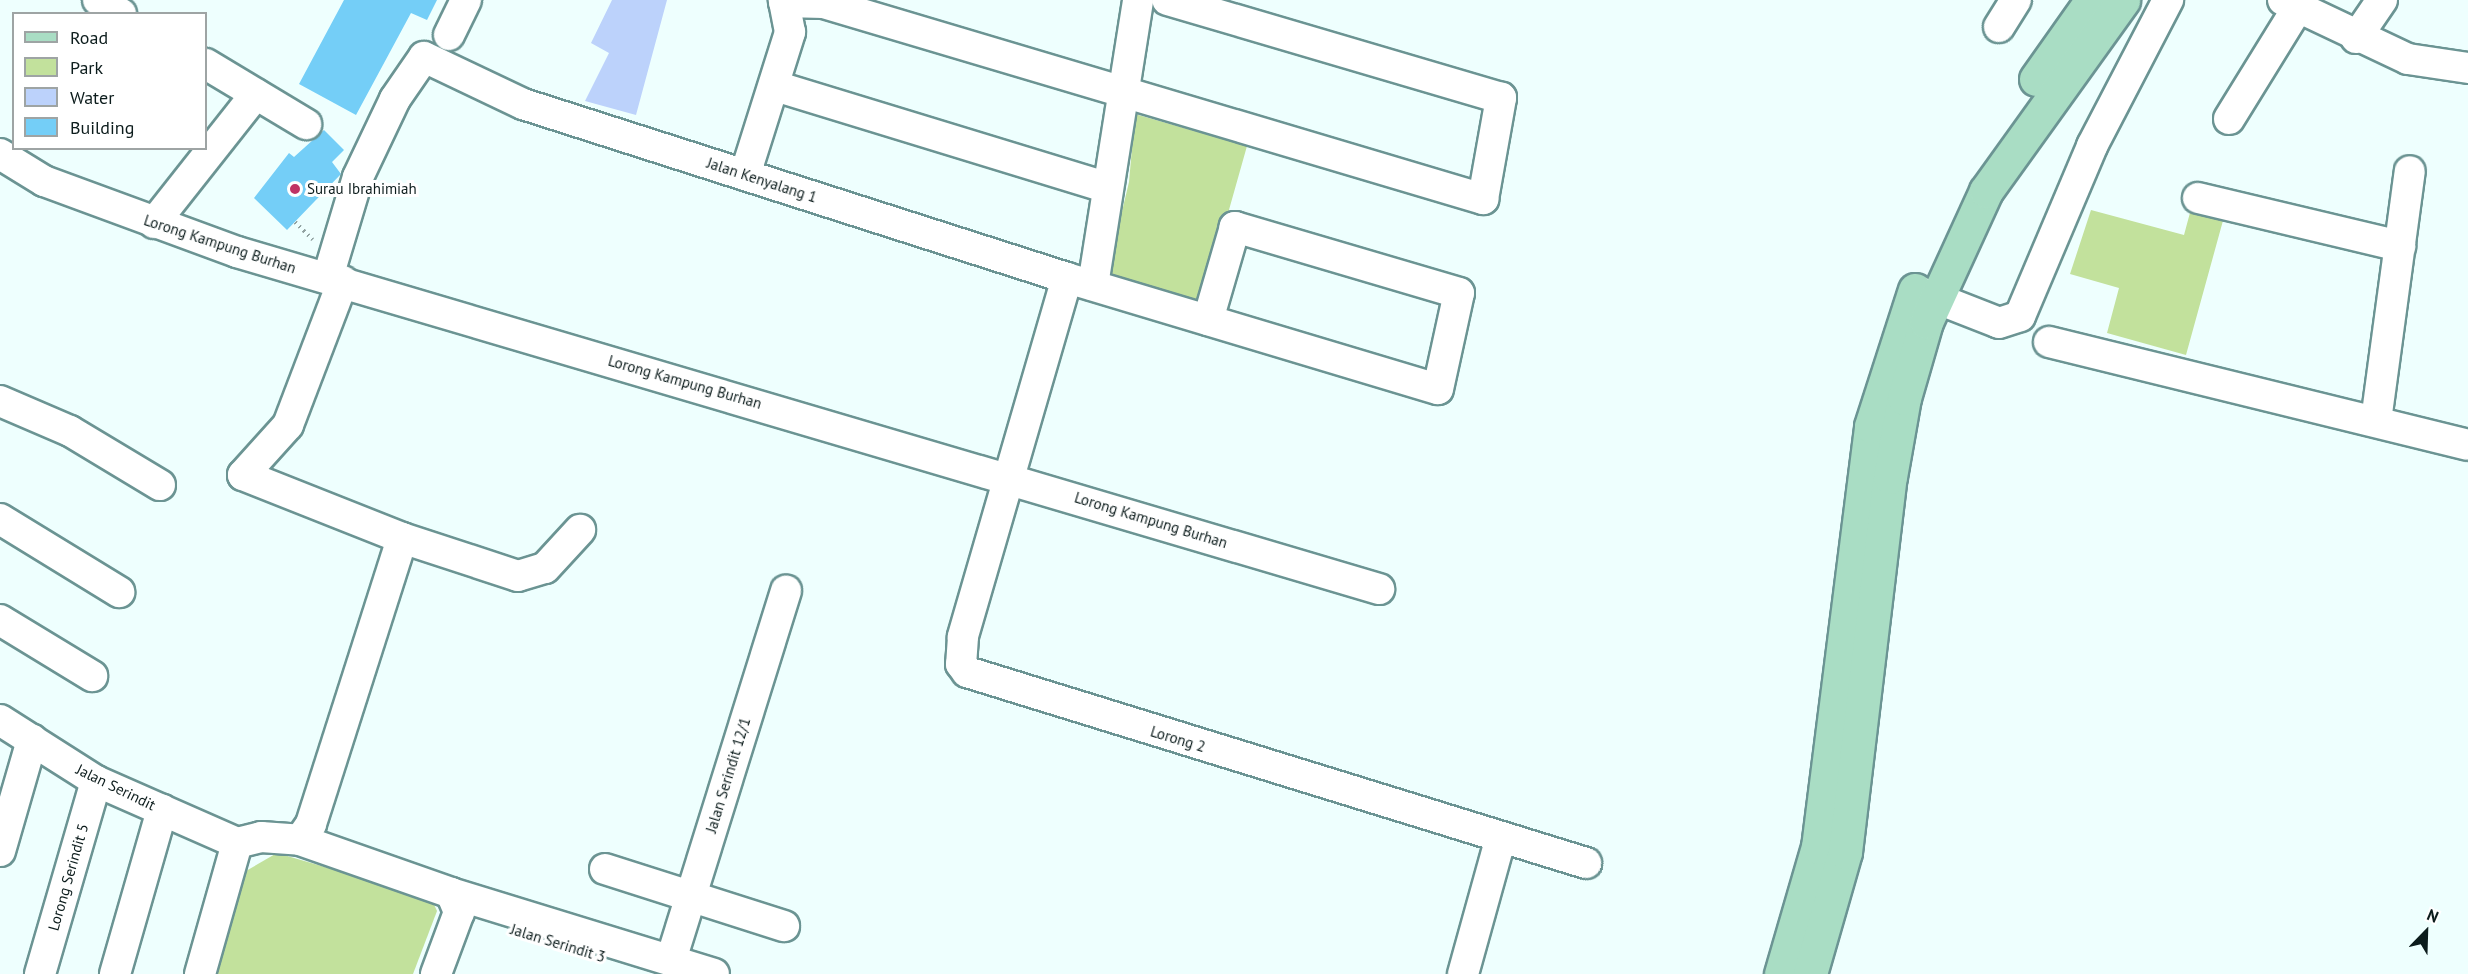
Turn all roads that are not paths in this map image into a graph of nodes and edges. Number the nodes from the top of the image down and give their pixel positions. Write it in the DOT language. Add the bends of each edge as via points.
graph roads {
  1 [pos="98,0"];
  2 [pos="466,0"];
  3 [pos="1138,0"];
  4 [pos="1167,0"];
  5 [pos="2016,0"];
  6 [pos="2092,0"];
  7 [pos="2123,0"];
  8 [pos="2168,0"];
  9 [pos="2382,0"];
  10 [pos="784,1"];
  11 [pos="2290,4"];
  12 [pos="118,12"];
  13 [pos="1999,27"];
  14 [pos="449,35"];
  15 [pos="2356,38"];
  16 [pos="207,65"];
  17 [pos="2468,68"];
  18 [pos="775,86"];
  19 [pos="1124,92"];
  20 [pos="256,94"];
  21 [pos="2229,119"];
  22 [pos="306,123"];
  23 [pos="0,154"];
  24 [pos="2410,171"];
  25 [pos="745,175"];
  26 [pos="1106,187"];
  27 [pos="2198,198"];
  28 [pos="154,224"];
  29 [pos="2400,246"];
  30 [pos="335,279"];
  31 [pos="1089,284"];
  32 [pos="1924,294"];
  33 [pos="1208,320"];
  34 [pos="2049,342"];
  35 [pos="0,401"];
  36 [pos="2376,421"];
  37 [pos="2468,446"];
  38 [pos="1012,478"];
  39 [pos="160,485"];
  40 [pos="0,519"];
  41 [pos="580,530"];
  42 [pos="402,538"];
  43 [pos="1379,589"];
  44 [pos="786,590"];
  45 [pos="119,592"];
  46 [pos="0,620"];
  47 [pos="92,676"];
  48 [pos="0,720"];
  49 [pos="32,740"];
  50 [pos="96,781"];
  51 [pos="162,810"];
  52 [pos="1501,837"];
  53 [pos="300,840"];
  54 [pos="237,843"];
  55 [pos="0,852"];
  56 [pos="1586,863"];
  57 [pos="605,869"];
  58 [pos="690,896"];
  59 [pos="455,902"];
  60 [pos="784,926"];
  61 [pos="664,967"];
  62 [pos="40,974"];
  63 [pos="115,974"];
  64 [pos="200,974"];
  65 [pos="436,974"];
  66 [pos="714,974"];
  67 [pos="1463,974"];
  68 [pos="1781,974"];
  69 [pos="1810,974"];
  1 -- 12 [label="street"];
  2 -- 14 [label="street"];
  3 -- 19 [label="street, Lorong 2"];
  4 -- 19 [label="street" via="1501,98 1484,199"];
  5 -- 13 [label="street"];
  6 -- 32 [label="main road" via="1969,182"];
  7 -- 32 [label="main road" via="1986,191"];
  8 -- 32 [label="street" via="2092,146 2019,316 1999,323"];
  9 -- 15 [label="street"];
  10 -- 18 [label="street" via="790,32"];
  10 -- 19 [label="street" via="824,3"];
  11 -- 15 [label="street"];
  11 -- 21 [label="street"];
  15 -- 17 [label="street" via="2408,59"];
  16 -- 20 [label="street"];
  18 -- 25 [label="street"];
  18 -- 26 [label="street"];
  19 -- 26 [label="street, Lorong 2"];
  20 -- 22 [label="street"];
  20 -- 28 [label="street"];
  23 -- 28 [label="street, Lorong Kampung Burhan" via="44,181"];
  24 -- 29 [label="street"];
  25 -- 30 [label="street, Jalan Kenyalang 1" via="523,104 424,57 395,99 358,177"];
  25 -- 31 [label="street, Jalan Kenyalang 1"];
  26 -- 31 [label="street, Lorong 2"];
  27 -- 29 [label="street"];
  28 -- 30 [label="street, Lorong Kampung Burhan"];
  29 -- 36 [label="street"];
  30 -- 38 [label="street, Lorong Kampung Burhan"];
  30 -- 42 [label="street" via="288,425 243,475"];
  31 -- 33 [label="street, Jalan Kenyalang 1"];
  31 -- 38 [label="street, Lorong 2"];
  32 -- 68 [label="main road" via="1871,426 1818,847"];
  32 -- 69 [label="main road" via="1897,431 1850,820 1835,894"];
  33 -- 33 [label="street, Jalan Kenyalang 1" via="1438,389 1459,293 1235,227"];
  34 -- 36 [label="street"];
  35 -- 39 [label="street" via="70,431"];
  36 -- 37 [label="street"];
  38 -- 43 [label="street, Lorong Kampung Burhan"];
  38 -- 52 [label="street, Lorong 2" via="963,637 961,664 967,672"];
  40 -- 45 [label="street"];
  41 -- 42 [label="street" via="544,568 518,576"];
  42 -- 53 [label="street" via="311,824"];
  44 -- 58 [label="street, Jalan Serindit 12/1"];
  46 -- 47 [label="street"];
  48 -- 49 [label="street, Jalan Serindit"];
  49 -- 50 [label="street, Jalan Serindit"];
  49 -- 55 [label="street"];
  50 -- 51 [label="street, Jalan Serindit"];
  50 -- 62 [label="street, Lorong Serindit 5"];
  51 -- 54 [label="street, Jalan Serindit"];
  51 -- 63 [label="street"];
  52 -- 56 [label="street, Lorong 2"];
  52 -- 67 [label="street"];
  53 -- 54 [label="street" via="261,837"];
  53 -- 59 [label="street"];
  54 -- 64 [label="street"];
  57 -- 58 [label="street"];
  58 -- 60 [label="street"];
  58 -- 61 [label="street, Jalan Serindit 12/1"];
  59 -- 61 [label="street"];
  59 -- 65 [label="street"];
  61 -- 66 [label="street"];
}
